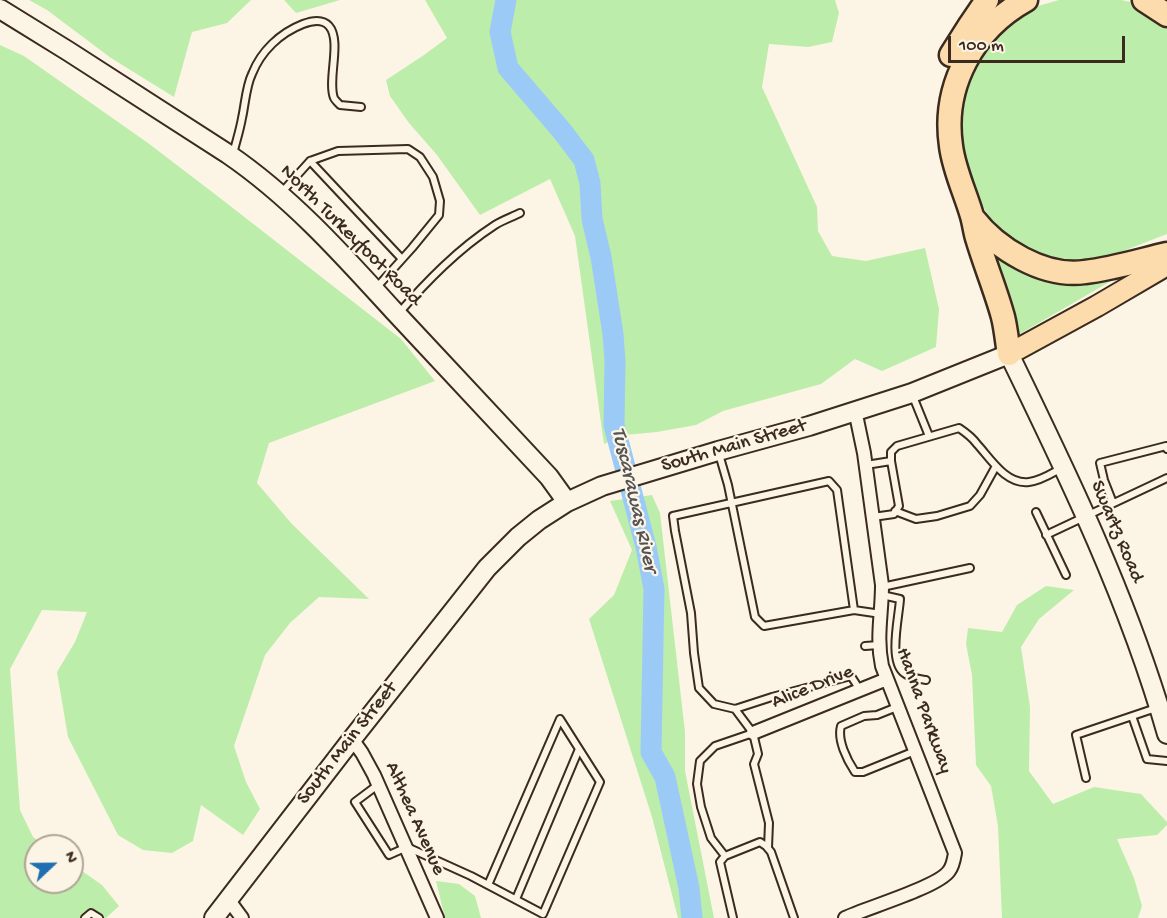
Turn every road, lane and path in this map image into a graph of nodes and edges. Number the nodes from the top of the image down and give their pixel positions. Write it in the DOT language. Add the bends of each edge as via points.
graph roads {
  1 [pos="987,0"];
  2 [pos="1026,0"];
  3 [pos="1144,0"];
  4 [pos="0,9"];
  5 [pos="1167,15"];
  6 [pos="361,107"];
  7 [pos="233,157"];
  8 [pos="310,161"];
  9 [pos="280,194"];
  10 [pos="520,213"];
  11 [pos="973,218"];
  12 [pos="1167,254"];
  13 [pos="402,259"];
  14 [pos="1167,265"];
  15 [pos="375,290"];
  16 [pos="397,314"];
  17 [pos="1009,354"];
  18 [pos="912,393"];
  19 [pos="855,410"];
  20 [pos="929,436"];
  21 [pos="1167,449"];
  22 [pos="718,451"];
  23 [pos="891,461"];
  24 [pos="866,465"];
  25 [pos="996,466"];
  26 [pos="1063,467"];
  27 [pos="1167,478"];
  28 [pos="567,502"];
  29 [pos="732,503"];
  30 [pos="1113,503"];
  31 [pos="896,512"];
  32 [pos="1036,512"];
  33 [pos="1086,515"];
  34 [pos="872,517"];
  35 [pos="1046,535"];
  36 [pos="970,568"];
  37 [pos="1066,575"];
  38 [pos="882,591"];
  39 [pos="854,610"];
  40 [pos="881,614"];
  41 [pos="879,645"];
  42 [pos="865,646"];
  43 [pos="898,665"];
  44 [pos="885,675"];
  45 [pos="926,680"];
  46 [pos="860,690"];
  47 [pos="898,706"];
  48 [pos="1159,706"];
  49 [pos="735,709"];
  50 [pos="1132,716"];
  51 [pos="753,733"];
  52 [pos="1167,734"];
  53 [pos="352,739"];
  54 [pos="579,749"];
  55 [pos="916,751"];
  56 [pos="1167,761"];
  57 [pos="1086,778"];
  58 [pos="379,784"];
  59 [pos="407,847"];
  60 [pos="768,849"];
  61 [pos="724,856"];
  62 [pos="488,885"];
  63 [pos="228,899"];
  64 [pos="516,899"];
  65 [pos="85,918"];
  66 [pos="99,918"];
  67 [pos="214,918"];
  68 [pos="242,918"];
  69 [pos="437,918"];
  70 [pos="733,918"];
  71 [pos="794,918"];
  72 [pos="845,918"];
  1 -- 17 [label="highway" via="947,64 938,96 936,132 943,175 986,306"];
  2 -- 11 [label="highway" via="1001,17 974,45 954,92 949,126 951,145"];
  3 -- 5 [label="highway"];
  4 -- 7 [label="street, North Turkeyfoot Road"];
  6 -- 7 [label="lane" via="340,105 334,98 334,40 329,26 314,20 298,26 270,45 251,75"];
  7 -- 9 [label="street, North Turkeyfoot Road"];
  8 -- 9 [label="lane"];
  8 -- 13 [label="lane"];
  8 -- 13 [label="lane" via="339,151 408,149 420,157 433,177 440,201 439,215"];
  9 -- 15 [label="street, North Turkeyfoot Road"];
  10 -- 16 [label="lane" via="472,241"];
  11 -- 12 [label="highway" via="1015,255 1053,270 1084,272"];
  11 -- 17 [label="highway" via="1003,318"];
  13 -- 15 [label="lane"];
  14 -- 17 [label="main road, South Main Street"];
  15 -- 16 [label="street, North Turkeyfoot Road"];
  16 -- 28 [label="street, North Turkeyfoot Road" via="549,477"];
  17 -- 18 [label="street, South Main Street"];
  17 -- 26 [label="street, Swartz Road"];
  18 -- 19 [label="street, South Main Street"];
  18 -- 20 [label="lane"];
  19 -- 22 [label="street, South Main Street"];
  19 -- 24 [label="street, Hanna Parkway"];
  20 -- 23 [label="lane" via="897,446 891,452"];
  20 -- 25 [label="lane" via="959,428"];
  21 -- 30 [label="lane" via="1166,446 1100,463"];
  22 -- 28 [label="street, South Main Street" via="602,486"];
  22 -- 29 [label="lane"];
  23 -- 24 [label="lane"];
  23 -- 31 [label="lane" via="899,506"];
  24 -- 34 [label="street, Hanna Parkway"];
  25 -- 26 [label="lane" via="1012,479 1028,483"];
  25 -- 31 [label="lane" via="970,506 916,519"];
  26 -- 33 [label="street, Swartz Road"];
  27 -- 30 [label="lane"];
  28 -- 53 [label="street, South Main Street" via="518,537 487,568"];
  29 -- 39 [label="lane" via="755,617 764,626"];
  29 -- 39 [label="lane" via="829,481 837,490"];
  29 -- 49 [label="lane" via="673,516 691,614 699,688 714,704"];
  30 -- 33 [label="lane"];
  31 -- 34 [label="lane"];
  32 -- 35 [label="lane"];
  33 -- 35 [label="lane"];
  33 -- 48 [label="street, Swartz Road" via="1135,634"];
  34 -- 38 [label="street, Hanna Parkway"];
  35 -- 37 [label="lane"];
  36 -- 38 [label="lane"];
  38 -- 40 [label="street, Hanna Parkway"];
  38 -- 43 [label="lane" via="900,599"];
  39 -- 40 [label="lane"];
  40 -- 41 [label="street, Hanna Parkway"];
  41 -- 42 [label="lane"];
  41 -- 44 [label="street, Hanna Parkway"];
  43 -- 44 [label="lane"];
  43 -- 45 [label="lane" via="904,674"];
  44 -- 46 [label="street, Alice Drive"];
  44 -- 47 [label="street, Hanna Parkway"];
  46 -- 49 [label="lane" via="851,676"];
  46 -- 51 [label="street, Alice Drive"];
  47 -- 55 [label="street, Hanna Parkway"];
  47 -- 55 [label="lane" via="841,726 839,734 850,764 855,772 863,772"];
  48 -- 50 [label="lane"];
  48 -- 52 [label="street, Swartz Road"];
  49 -- 51 [label="lane"];
  50 -- 56 [label="lane" via="1147,759"];
  50 -- 57 [label="lane" via="1076,735"];
  51 -- 60 [label="lane" via="758,754 754,764 769,823"];
  51 -- 61 [label="lane" via="715,746 700,761 697,784 701,807 711,838"];
  53 -- 58 [label="street, Althea Avenue"];
  53 -- 63 [label="street, South Main Street"];
  54 -- 62 [label="lane" via="560,719"];
  54 -- 64 [label="lane"];
  54 -- 64 [label="lane" via="600,782 543,914"];
  55 -- 72 [label="street, Hanna Parkway" via="955,853 954,862 937,882"];
  58 -- 59 [label="street, Althea Avenue"];
  58 -- 59 [label="lane" via="355,802 389,855"];
  59 -- 62 [label="lane"];
  59 -- 69 [label="street, Althea Avenue"];
  60 -- 61 [label="lane" via="760,842"];
  60 -- 71 [label="lane"];
  61 -- 70 [label="lane" via="720,862"];
  62 -- 64 [label="lane"];
  63 -- 67 [label="street, South Main Street"];
  63 -- 68 [label="street"];
  65 -- 66 [label="lane" via="91,913"];
}
